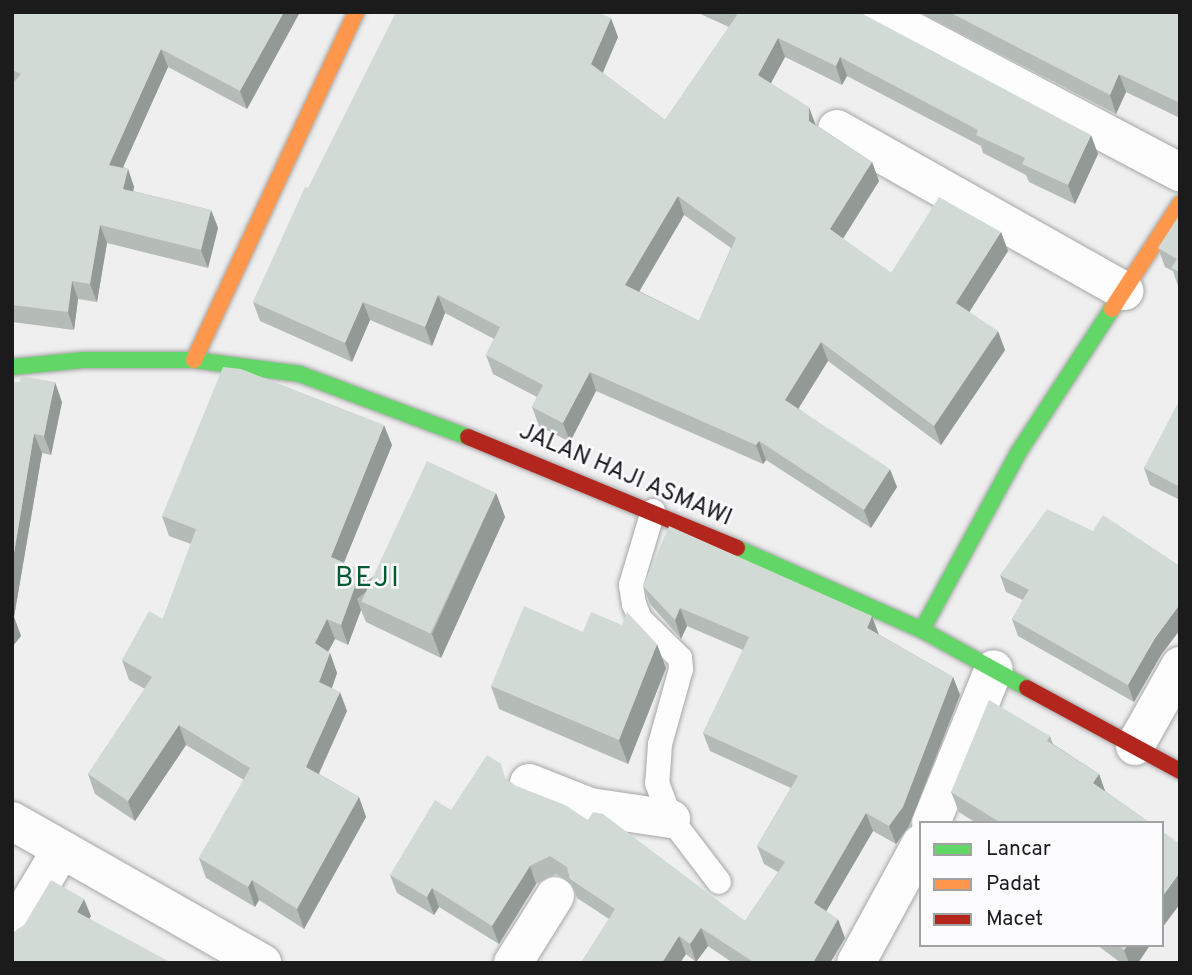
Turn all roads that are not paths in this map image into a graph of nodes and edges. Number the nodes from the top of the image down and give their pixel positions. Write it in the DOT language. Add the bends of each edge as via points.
graph roads {
  1 [pos="356,12"];
  2 [pos="876,12"];
  3 [pos="837,129"];
  4 [pos="1180,172"];
  5 [pos="1180,204"];
  6 [pos="1124,290"];
  7 [pos="194,360"];
  8 [pos="12,367"];
  9 [pos="653,511"];
  10 [pos="922,631"];
  11 [pos="1180,666"];
  12 [pos="994,669"];
  13 [pos="1135,746"];
  14 [pos="1180,771"];
  15 [pos="529,783"];
  16 [pos="671,819"];
  17 [pos="12,821"];
  18 [pos="932,821"];
  19 [pos="919,848"];
  20 [pos="61,850"];
  21 [pos="719,882"];
  22 [pos="555,896"];
  23 [pos="12,932"];
  24 [pos="246,959"];
  25 [pos="513,963"];
  26 [pos="856,963"];
  1 -- 7 [label="street"];
  2 -- 4 [label="street"];
  3 -- 6 [label="street"];
  5 -- 6 [label="street"];
  6 -- 10 [label="street" via="1018,453"];
  7 -- 8 [label="street, JALAN HAJI ASMAWI" via="83,360"];
  7 -- 9 [label="street, JALAN HAJI ASMAWI" via="300,374 440,423"];
  9 -- 10 [label="street, JALAN HAJI ASMAWI"];
  9 -- 16 [label="lane" via="631,585 640,619 680,658 678,684 660,744 657,783"];
  10 -- 12 [label="street, JALAN HAJI ASMAWI"];
  11 -- 13 [label="street"];
  12 -- 13 [label="street, JALAN HAJI ASMAWI"];
  12 -- 18 [label="street"];
  13 -- 14 [label="street, JALAN HAJI ASMAWI"];
  15 -- 16 [label="street" via="590,807"];
  16 -- 21 [label="lane"];
  17 -- 20 [label="street"];
  19 -- 26 [label="street"];
  20 -- 23 [label="street"];
  20 -- 24 [label="street"];
  22 -- 25 [label="street"];
}
